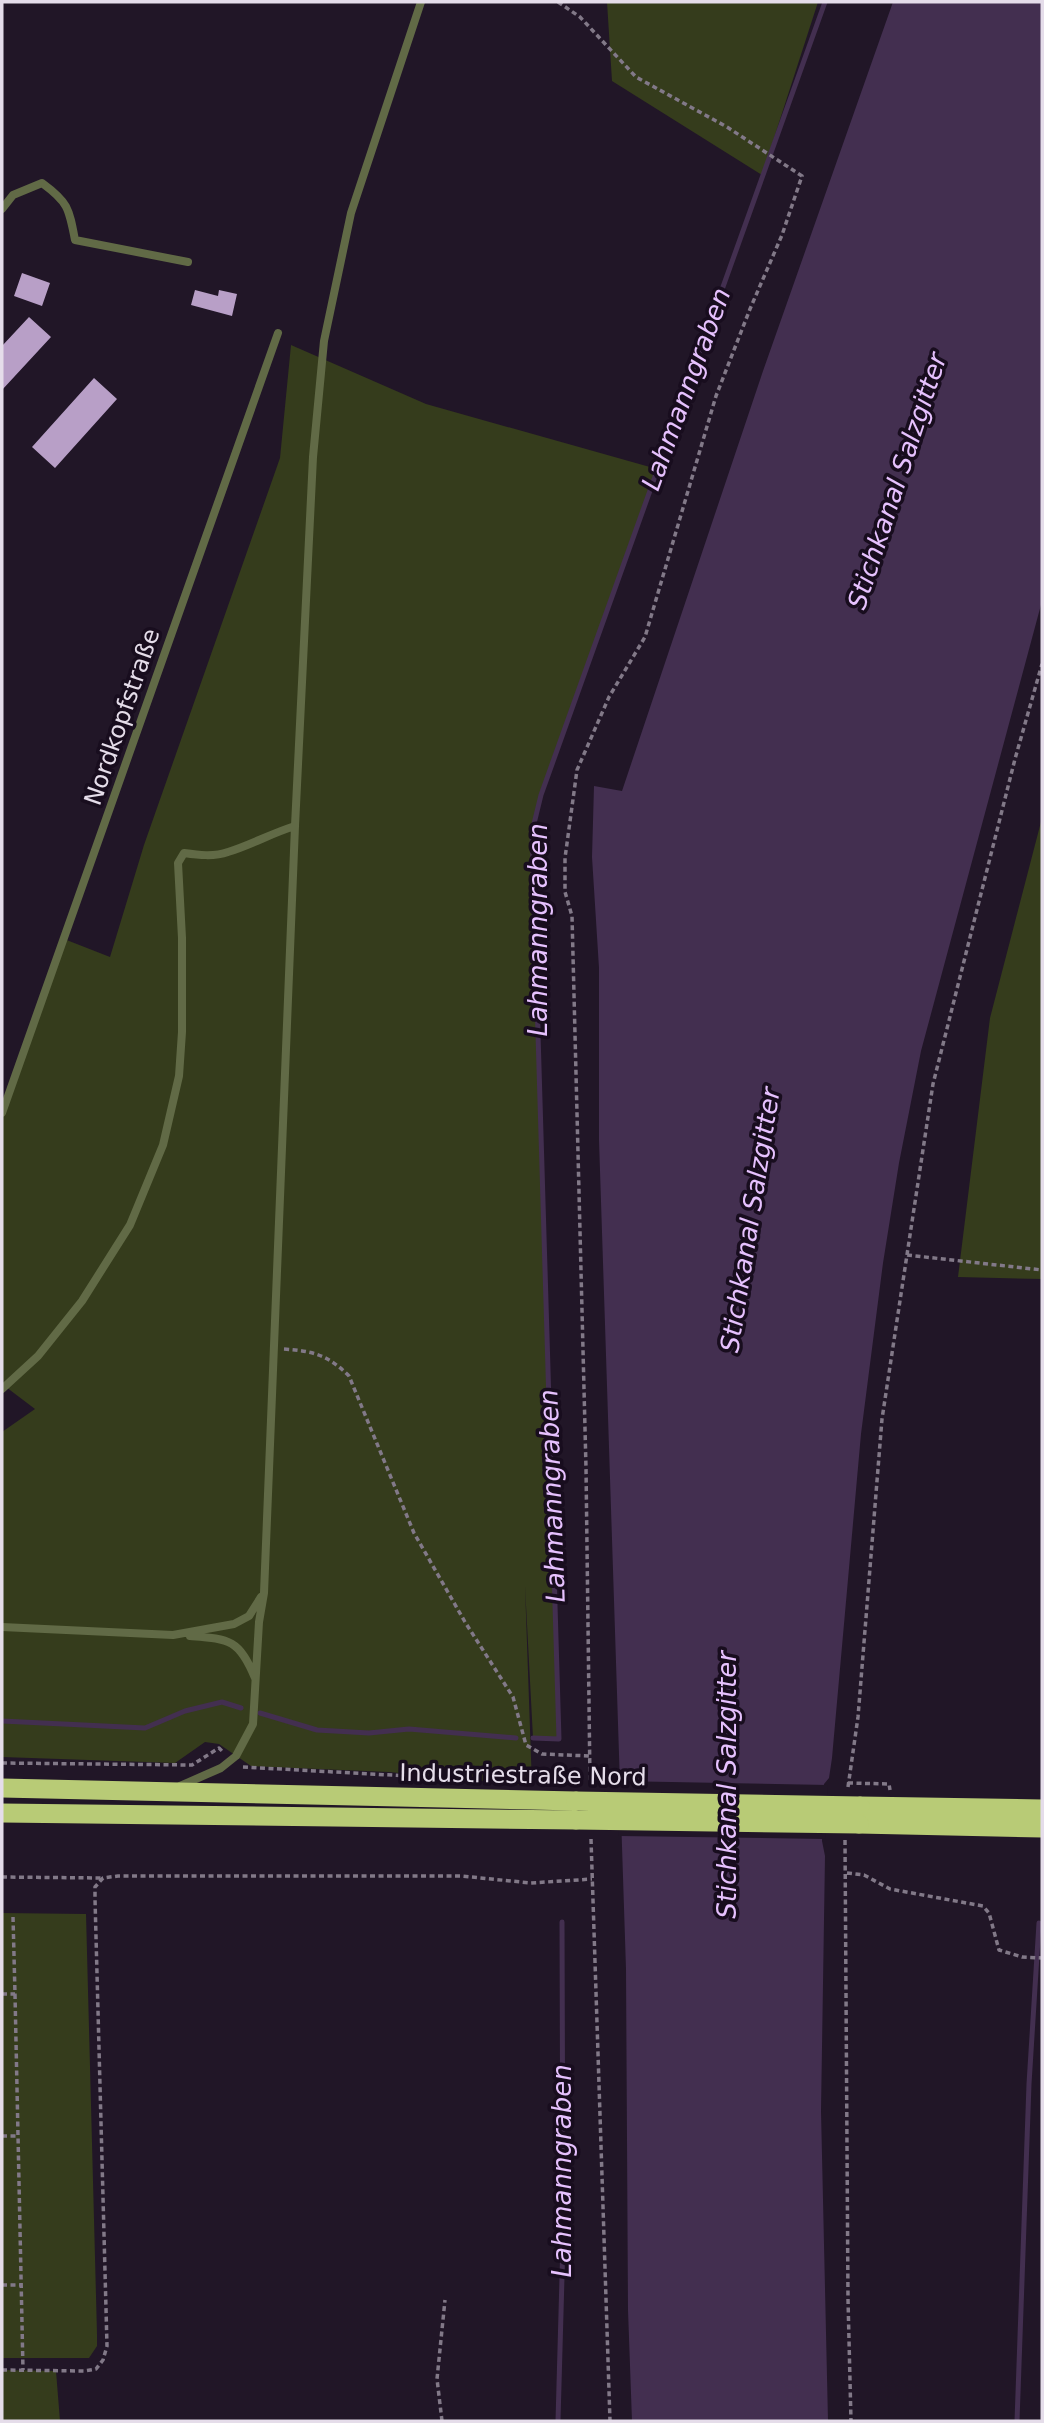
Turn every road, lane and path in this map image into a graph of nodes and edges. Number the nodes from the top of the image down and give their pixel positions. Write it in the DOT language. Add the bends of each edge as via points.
graph roads {
  1 [pos="421,2"];
  2 [pos="558,2"];
  3 [pos="2,209"];
  4 [pos="188,262"];
  5 [pos="278,333"];
  6 [pos="1042,664"];
  7 [pos="295,826"];
  8 [pos="2,1113"];
  9 [pos="1042,1270"];
  10 [pos="275,1349"];
  11 [pos="2,1389"];
  12 [pos="264,1592"];
  13 [pos="2,1627"];
  14 [pos="173,1635"];
  15 [pos="257,1683"];
  16 [pos="590,1756"];
  17 [pos="232,1759"];
  18 [pos="2,1763"];
  19 [pos="428,1777"];
  20 [pos="848,1783"];
  21 [pos="590,1784"];
  22 [pos="2,1787"];
  23 [pos="171,1790"];
  24 [pos="891,1792"];
  25 [pos="1042,1809"];
  26 [pos="576,1810"];
  27 [pos="2,1813"];
  28 [pos="859,1815"];
  29 [pos="1042,1828"];
  30 [pos="591,1838"];
  31 [pos="847,1873"];
  32 [pos="2,1877"];
  33 [pos="103,1878"];
  34 [pos="592,1879"];
  35 [pos="13,1917"];
  36 [pos="1042,1958"];
  37 [pos="2,1994"];
  38 [pos="15,1994"];
  39 [pos="2,2136"];
  40 [pos="17,2136"];
  41 [pos="2,2285"];
  42 [pos="21,2285"];
  43 [pos="445,2300"];
  44 [pos="2,2370"];
  45 [pos="23,2370"];
  46 [pos="443,2421"];
  47 [pos="610,2421"];
  1 -- 7 [label="lane" via="351,213 324,341 313,457"];
  2 -- 16 [label="path" via="580,17 636,77 727,127 802,176 716,396 645,637 609,697 577,770 568,831 565,892 572,916"];
  3 -- 4 [label="lane" via="13,195 42,184 62,198 75,240"];
  5 -- 8 [label="lane, Nordkopfstraße"];
  6 -- 9 [label="path" via="933,1084 907,1255"];
  7 -- 10 [label="lane"];
  7 -- 11 [label="lane" via="226,853 184,853 178,863 182,1032 179,1076 163,1145 130,1225 82,1301 38,1356"];
  10 -- 12 [label="lane"];
  10 -- 16 [label="path" via="309,1351 334,1362 349,1376 414,1533 513,1698 526,1745 542,1754"];
  12 -- 14 [label="lane" via="249,1616 234,1624"];
  12 -- 15 [label="lane"];
  13 -- 14 [label="lane"];
  14 -- 15 [label="lane" via="230,1642 248,1661"];
  15 -- 17 [label="lane" via="253,1724"];
  16 -- 21 [label="path"];
  17 -- 18 [label="path" via="219,1748 192,1765"];
  17 -- 19 [label="path" via="244,1768"];
  17 -- 23 [label="lane"];
  20 -- 24 [label="path" via="889,1784"];
  22 -- 23 [label="highway, Industriestraße Nord"];
  23 -- 26 [label="highway, Industriestraße Nord"];
  25 -- 28 [label="highway, Industriestraße Nord"];
  26 -- 27 [label="highway, Industriestraße Nord"];
  26 -- 28 [label="highway, Industriestraße Nord, bridge"];
  28 -- 29 [label="highway, Industriestraße Nord"];
  30 -- 34 [label="path"];
  31 -- 36 [label="path" via="863,1875 890,1889 983,1906 999,1950"];
  32 -- 33 [label="path"];
  33 -- 34 [label="path" via="461,1875 531,1883"];
  33 -- 45 [label="path" via="95,1887 95,1899 107,2346 96,2369"];
  34 -- 47 [label="path"];
  35 -- 38 [label="path"];
  37 -- 38 [label="path"];
  38 -- 40 [label="path"];
  39 -- 40 [label="path"];
  40 -- 42 [label="path"];
  41 -- 42 [label="path"];
  42 -- 45 [label="path"];
  43 -- 46 [label="path" via="437,2379"];
  44 -- 45 [label="path"];
}
